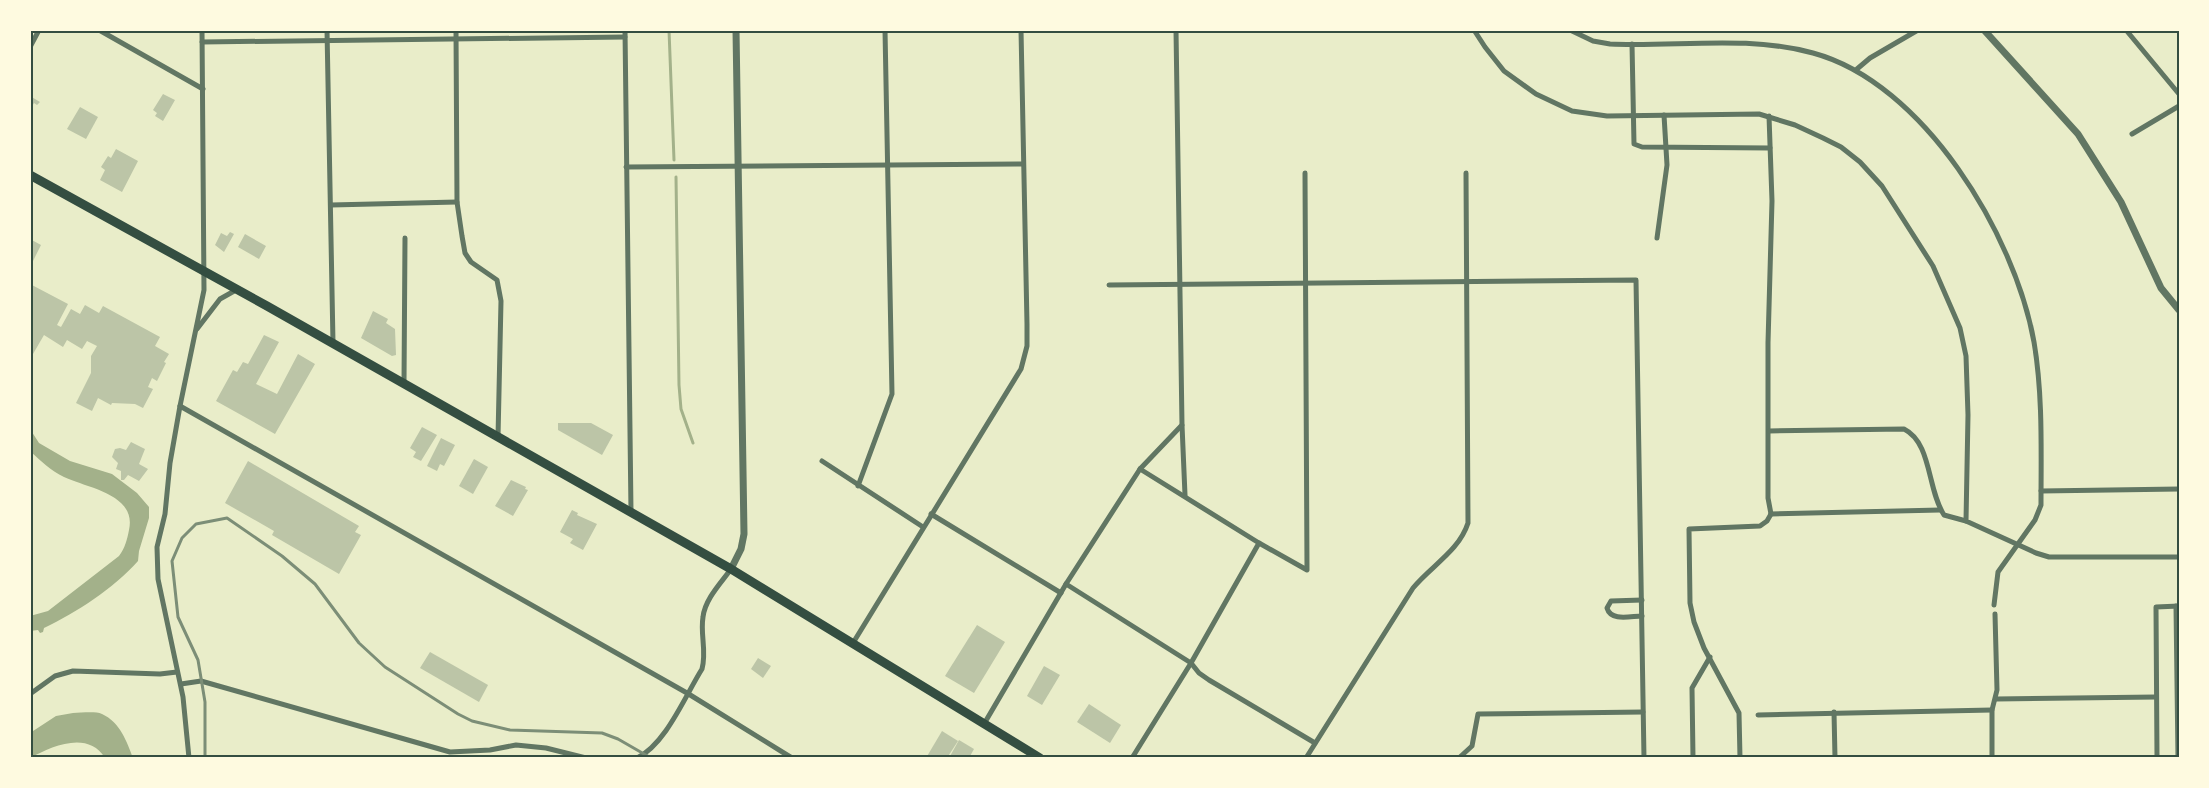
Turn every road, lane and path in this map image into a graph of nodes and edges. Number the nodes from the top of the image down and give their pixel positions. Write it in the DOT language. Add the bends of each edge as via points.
graph roads {
  1 [pos="39,30"];
  2 [pos="99,30"];
  3 [pos="201,30"];
  4 [pos="327,30"];
  5 [pos="456,30"];
  6 [pos="625,30"];
  7 [pos="736,30"];
  8 [pos="885,30"];
  9 [pos="1021,30"];
  10 [pos="1176,30"];
  11 [pos="1474,30"];
  12 [pos="1570,30"];
  13 [pos="1918,30"];
  14 [pos="1984,30"];
  15 [pos="2126,30"];
  16 [pos="625,37"];
  17 [pos="456,39"];
  18 [pos="327,41"];
  19 [pos="202,42"];
  20 [pos="1632,44"];
  21 [pos="30,47"];
  22 [pos="1857,69"];
  23 [pos="203,89"];
  24 [pos="2179,94"];
  25 [pos="2179,106"];
  26 [pos="1634,115"];
  27 [pos="1664,115"];
  28 [pos="1770,116"];
  29 [pos="2132,134"];
  30 [pos="1666,147"];
  31 [pos="1770,148"];
  32 [pos="1023,164"];
  33 [pos="738,165"];
  34 [pos="888,165"];
  35 [pos="626,167"];
  36 [pos="1305,173"];
  37 [pos="1466,173"];
  38 [pos="30,174"];
  39 [pos="457,202"];
  40 [pos="331,205"];
  41 [pos="405,238"];
  42 [pos="1657,238"];
  43 [pos="205,272"];
  44 [pos="1467,282"];
  45 [pos="1307,284"];
  46 [pos="1108,285"];
  47 [pos="1181,285"];
  48 [pos="237,289"];
  49 [pos="2179,310"];
  50 [pos="196,331"];
  51 [pos="333,343"];
  52 [pos="404,385"];
  53 [pos="180,406"];
  54 [pos="1182,425"];
  55 [pos="1769,431"];
  56 [pos="498,437"];
  57 [pos="822,461"];
  58 [pos="1140,469"];
  59 [pos="858,486"];
  60 [pos="2179,489"];
  61 [pos="2041,491"];
  62 [pos="1185,495"];
  63 [pos="1941,510"];
  64 [pos="631,512"];
  65 [pos="931,514"];
  66 [pos="1771,514"];
  67 [pos="1966,521"];
  68 [pos="923,527"];
  69 [pos="1259,543"];
  70 [pos="2017,545"];
  71 [pos="2179,556"];
  72 [pos="731,569"];
  73 [pos="1066,584"];
  74 [pos="1061,593"];
  75 [pos="1642,600"];
  76 [pos="1994,605"];
  77 [pos="2177,606"];
  78 [pos="1995,614"];
  79 [pos="1642,616"];
  80 [pos="853,643"];
  81 [pos="1710,657"];
  82 [pos="1191,663"];
  83 [pos="177,672"];
  84 [pos="181,684"];
  85 [pos="687,693"];
  86 [pos="30,694"];
  87 [pos="2156,697"];
  88 [pos="1996,699"];
  89 [pos="1992,710"];
  90 [pos="1643,712"];
  91 [pos="1834,712"];
  92 [pos="1758,715"];
  93 [pos="984,724"];
  94 [pos="1315,743"];
  95 [pos="189,758"];
  96 [pos="586,758"];
  97 [pos="637,758"];
  98 [pos="792,758"];
  99 [pos="1040,758"];
  100 [pos="1132,758"];
  101 [pos="1306,758"];
  102 [pos="1460,758"];
  103 [pos="1644,758"];
  104 [pos="1693,758"];
  105 [pos="1740,758"];
  106 [pos="1835,758"];
  107 [pos="1992,758"];
  108 [pos="2157,758"];
  109 [pos="2178,758"];
  1 -- 21 [label="street"];
  2 -- 23 [label="street"];
  3 -- 19 [label="street"];
  4 -- 18 [label="street"];
  5 -- 17 [label="street"];
  6 -- 16 [label="street"];
  7 -- 33 [label="street"];
  8 -- 34 [label="street"];
  9 -- 32 [label="street"];
  10 -- 47 [label="street"];
  11 -- 26 [label="street" via="1504,70 1554,104 1584,114"];
  12 -- 20 [label="street" via="1602,43"];
  13 -- 22 [label="street"];
  14 -- 49 [label="street" via="2078,134 2121,202 2161,288"];
  15 -- 24 [label="street"];
  16 -- 17 [label="street"];
  16 -- 35 [label="street"];
  17 -- 18 [label="street"];
  17 -- 39 [label="street"];
  18 -- 19 [label="street"];
  18 -- 40 [label="street"];
  19 -- 23 [label="street"];
  20 -- 22 [label="street" via="1758,44 1812,52"];
  20 -- 26 [label="street"];
  22 -- 61 [label="street" via="1905,106 1952,160 1988,218 2009,262 2034,347"];
  23 -- 43 [label="street"];
  25 -- 29 [label="street"];
  26 -- 27 [label="street"];
  26 -- 30 [label="street" via="1634,144"];
  27 -- 28 [label="street"];
  27 -- 30 [label="street"];
  28 -- 31 [label="street"];
  28 -- 67 [label="street" via="1842,147 1860,162 1882,186 1941,281 1960,328 1966,356"];
  30 -- 31 [label="street"];
  30 -- 42 [label="street"];
  31 -- 55 [label="street"];
  32 -- 34 [label="street"];
  32 -- 65 [label="street" via="1027,346 1021,369"];
  33 -- 34 [label="street"];
  33 -- 35 [label="street"];
  33 -- 72 [label="street" via="744,534"];
  34 -- 59 [label="street" via="892,394"];
  35 -- 64 [label="street"];
  36 -- 45 [label="street"];
  37 -- 44 [label="street"];
  38 -- 43 [label="main road"];
  39 -- 40 [label="street"];
  39 -- 56 [label="street" via="465,253 471,262 497,280 500,289"];
  40 -- 51 [label="street"];
  41 -- 52 [label="street"];
  43 -- 48 [label="main road"];
  43 -- 50 [label="street"];
  44 -- 45 [label="street"];
  44 -- 75 [label="street" via="1636,280"];
  44 -- 94 [label="street" via="1470,510 1466,531 1445,558 1413,588"];
  45 -- 47 [label="street"];
  45 -- 69 [label="street" via="1307,570"];
  46 -- 47 [label="street"];
  47 -- 54 [label="street"];
  48 -- 50 [label="street" via="220,299"];
  48 -- 51 [label="main road"];
  50 -- 53 [label="street"];
  51 -- 52 [label="main road"];
  52 -- 56 [label="main road"];
  53 -- 83 [label="street" via="158,547 159,579"];
  53 -- 85 [label="street"];
  54 -- 58 [label="street"];
  54 -- 62 [label="street"];
  55 -- 63 [label="street" via="1904,429 1915,434"];
  55 -- 66 [label="street"];
  56 -- 64 [label="main road"];
  57 -- 59 [label="street"];
  58 -- 62 [label="street"];
  58 -- 73 [label="street"];
  59 -- 68 [label="street"];
  60 -- 61 [label="street"];
  61 -- 70 [label="street" via="2036,520"];
  62 -- 69 [label="street"];
  63 -- 66 [label="street"];
  63 -- 67 [label="street" via="1944,515"];
  64 -- 72 [label="main road"];
  65 -- 68 [label="street"];
  65 -- 74 [label="street"];
  66 -- 81 [label="street" via="1760,526 1689,529 1690,603"];
  67 -- 70 [label="street"];
  68 -- 80 [label="street"];
  69 -- 82 [label="street"];
  70 -- 71 [label="street" via="2058,558"];
  70 -- 76 [label="street" via="1998,572"];
  72 -- 80 [label="main road"];
  72 -- 85 [label="street" via="706,604 705,658"];
  73 -- 74 [label="street"];
  73 -- 82 [label="street"];
  74 -- 93 [label="street"];
  75 -- 79 [label="street"];
  75 -- 79 [label="street" via="1611,601 1606,608 1613,617"];
  77 -- 87 [label="street" via="2156,607"];
  77 -- 109 [label="street"];
  78 -- 88 [label="street"];
  79 -- 90 [label="street"];
  80 -- 93 [label="main road"];
  81 -- 104 [label="street" via="1692,688"];
  81 -- 105 [label="street" via="1739,713"];
  82 -- 94 [label="street" via="1209,680"];
  82 -- 100 [label="street"];
  83 -- 84 [label="street"];
  83 -- 86 [label="street" via="73,671 55,676"];
  84 -- 95 [label="street"];
  84 -- 96 [label="street" via="201,681 450,752 516,745"];
  85 -- 97 [label="street" via="658,741"];
  85 -- 98 [label="street"];
  87 -- 88 [label="street"];
  87 -- 108 [label="street"];
  88 -- 89 [label="street"];
  89 -- 91 [label="street"];
  89 -- 107 [label="street"];
  90 -- 102 [label="street" via="1478,714 1472,746"];
  90 -- 103 [label="street"];
  91 -- 92 [label="street"];
  91 -- 106 [label="street"];
  93 -- 99 [label="main road"];
  94 -- 101 [label="street"];
}
